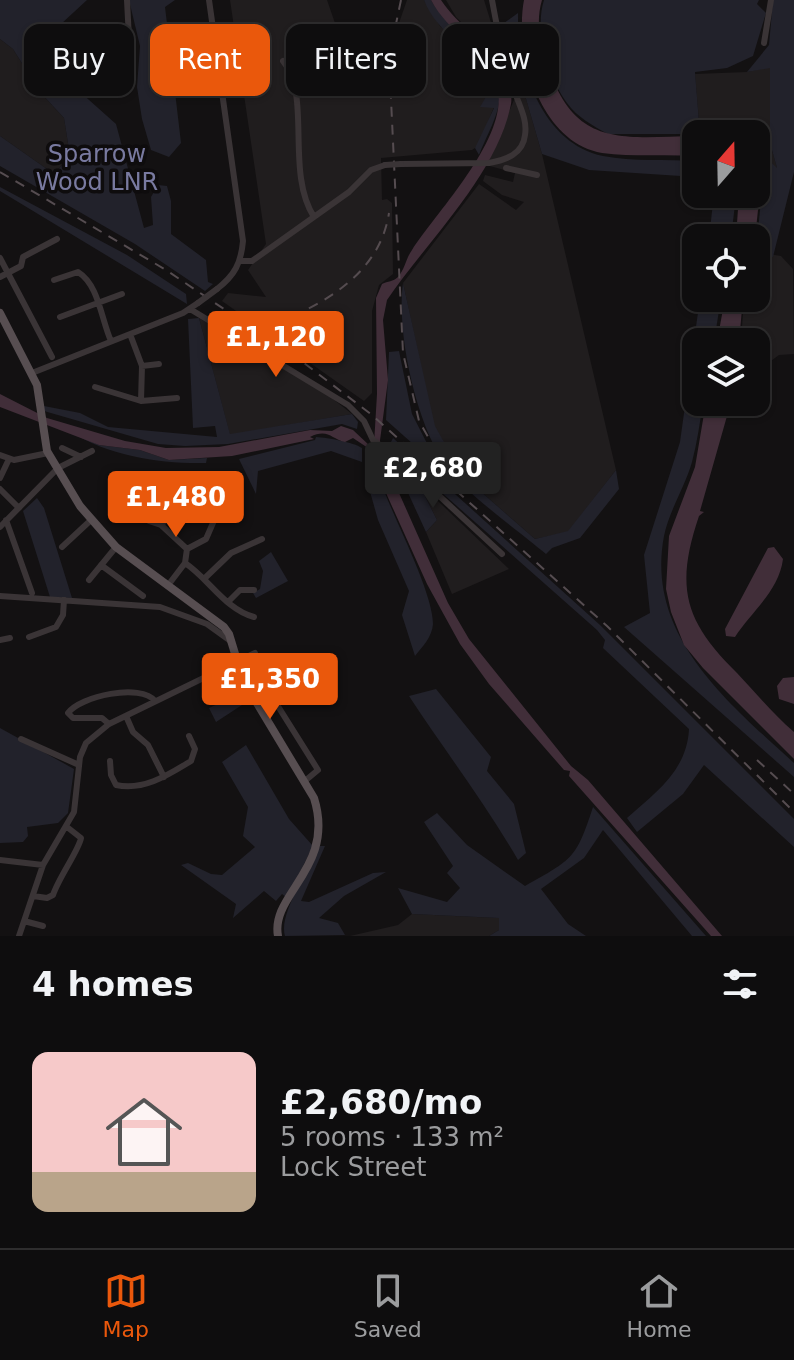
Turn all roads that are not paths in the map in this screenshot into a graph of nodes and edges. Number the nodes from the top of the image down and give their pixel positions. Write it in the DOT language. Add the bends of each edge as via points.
graph roads {
  1 [pos="127,0"];
  2 [pos="209,0"];
  3 [pos="492,0"];
  4 [pos="771,0"];
  5 [pos="128,24"];
  6 [pos="764,43"];
  7 [pos="283,61"];
  8 [pos="286,67"];
  9 [pos="295,96"];
  10 [pos="506,168"];
  11 [pos="537,175"];
  12 [pos="314,217"];
  13 [pos="57,239"];
  14 [pos="0,258"];
  15 [pos="241,261"];
  16 [pos="8,273"];
  17 [pos="0,277"];
  18 [pos="54,280"];
  19 [pos="122,294"];
  20 [pos="98,304"];
  21 [pos="190,309"];
  22 [pos="0,313"];
  23 [pos="60,317"];
  24 [pos="130,334"];
  25 [pos="49,335"];
  26 [pos="42,338"];
  27 [pos="111,341"];
  28 [pos="52,357"];
  29 [pos="159,364"];
  30 [pos="142,366"];
  31 [pos="32,373"];
  32 [pos="95,387"];
  33 [pos="177,398"];
  34 [pos="141,401"];
  35 [pos="62,448"];
  36 [pos="92,451"];
  37 [pos="48,453"];
  38 [pos="0,455"];
  39 [pos="81,457"];
  40 [pos="9,459"];
  41 [pos="58,468"];
  42 [pos="1,476"];
  43 [pos="0,489"];
  44 [pos="191,493"];
  45 [pos="19,508"];
  46 [pos="216,516"];
  47 [pos="6,520"];
  48 [pos="91,520"];
  49 [pos="149,521"];
  50 [pos="161,525"];
  51 [pos="0,527"];
  52 [pos="262,539"];
  53 [pos="62,547"];
  54 [pos="116,547"];
  55 [pos="187,549"];
  56 [pos="502,554"];
  57 [pos="185,563"];
  58 [pos="101,565"];
  59 [pos="206,577"];
  60 [pos="89,580"];
  61 [pos="169,584"];
  62 [pos="254,590"];
  63 [pos="32,593"];
  64 [pos="0,596"];
  65 [pos="143,596"];
  66 [pos="64,600"];
  67 [pos="229,601"];
  68 [pos="254,617"];
  69 [pos="10,638"];
  70 [pos="35,639"];
  71 [pos="0,640"];
  72 [pos="232,642"];
  73 [pos="236,662"];
  74 [pos="155,701"];
  75 [pos="126,716"];
  76 [pos="109,724"];
  77 [pos="21,739"];
  78 [pos="194,740"];
  79 [pos="110,761"];
  80 [pos="79,765"];
  81 [pos="164,777"];
  82 [pos="306,780"];
  83 [pos="67,827"];
  84 [pos="0,860"];
  85 [pos="43,865"];
  86 [pos="33,896"];
  87 [pos="24,921"];
  88 [pos="43,926"];
  89 [pos="277,934"];
  90 [pos="19,936"];
  1 -- 5 [label="street"];
  2 -- 15 [label="street" via="243,241"];
  3 -- 12 [label="street, bridge" via="525,119 520,148 503,161 489,163 385,165 371,170"];
  4 -- 6 [label="street"];
  7 -- 8 [label="street"];
  9 -- 12 [label="street" via="301,194"];
  10 -- 11 [label="street"];
  12 -- 15 [label="street" via="252,261"];
  13 -- 16 [label="street" via="23,257 21,266"];
  14 -- 16 [label="street"];
  15 -- 21 [label="street, bridge" via="230,279"];
  16 -- 17 [label="street"];
  16 -- 26 [label="street"];
  18 -- 20 [label="street" via="78,272"];
  19 -- 20 [label="street"];
  20 -- 23 [label="street"];
  20 -- 27 [label="street"];
  21 -- 24 [label="street"];
  21 -- 56 [label="street" via="348,405 373,440"];
  22 -- 31 [label="main road"];
  24 -- 27 [label="street"];
  24 -- 30 [label="street"];
  25 -- 26 [label="street"];
  26 -- 28 [label="street"];
  27 -- 31 [label="street"];
  29 -- 30 [label="street"];
  30 -- 34 [label="street"];
  31 -- 37 [label="main road"];
  32 -- 34 [label="street"];
  33 -- 34 [label="street"];
  35 -- 39 [label="street"];
  36 -- 39 [label="street"];
  37 -- 40 [label="street"];
  37 -- 41 [label="main road"];
  38 -- 40 [label="street"];
  39 -- 41 [label="street"];
  40 -- 42 [label="street"];
  41 -- 45 [label="street"];
  41 -- 48 [label="main road"];
  43 -- 45 [label="street"];
  44 -- 50 [label="street"];
  45 -- 47 [label="street"];
  46 -- 55 [label="street" via="206,539"];
  47 -- 51 [label="street"];
  47 -- 63 [label="street"];
  48 -- 53 [label="street"];
  48 -- 54 [label="main road"];
  49 -- 50 [label="street"];
  50 -- 55 [label="street"];
  52 -- 59 [label="street" via="231,553"];
  54 -- 58 [label="street"];
  54 -- 61 [label="main road"];
  55 -- 57 [label="street"];
  57 -- 59 [label="street"];
  57 -- 61 [label="street"];
  58 -- 60 [label="street"];
  58 -- 65 [label="street"];
  59 -- 67 [label="street"];
  61 -- 72 [label="main road" via="224,627"];
  62 -- 67 [label="street" via="237,591"];
  64 -- 66 [label="street"];
  66 -- 70 [label="street" via="58,624"];
  66 -- 72 [label="street" via="160,607 187,615"];
  67 -- 68 [label="street"];
  69 -- 71 [label="street"];
  72 -- 73 [label="main road"];
  73 -- 74 [label="street"];
  73 -- 82 [label="main road"];
  73 -- 82 [label="street" via="255,653 264,684 318,770"];
  74 -- 75 [label="street"];
  74 -- 76 [label="street" via="138,691 79,702 68,713"];
  75 -- 76 [label="street"];
  75 -- 81 [label="street"];
  76 -- 80 [label="street" via="86,743"];
  77 -- 80 [label="street"];
  78 -- 81 [label="street" via="194,758"];
  79 -- 81 [label="street" via="116,785 130,788"];
  80 -- 83 [label="street" via="74,812"];
  82 -- 89 [label="main road" via="320,816 318,845 279,915"];
  83 -- 85 [label="street"];
  83 -- 86 [label="street" via="81,838 80,845 53,895"];
  84 -- 85 [label="street"];
  85 -- 86 [label="street"];
  86 -- 87 [label="street"];
  87 -- 88 [label="street"];
  87 -- 90 [label="street"];
}
